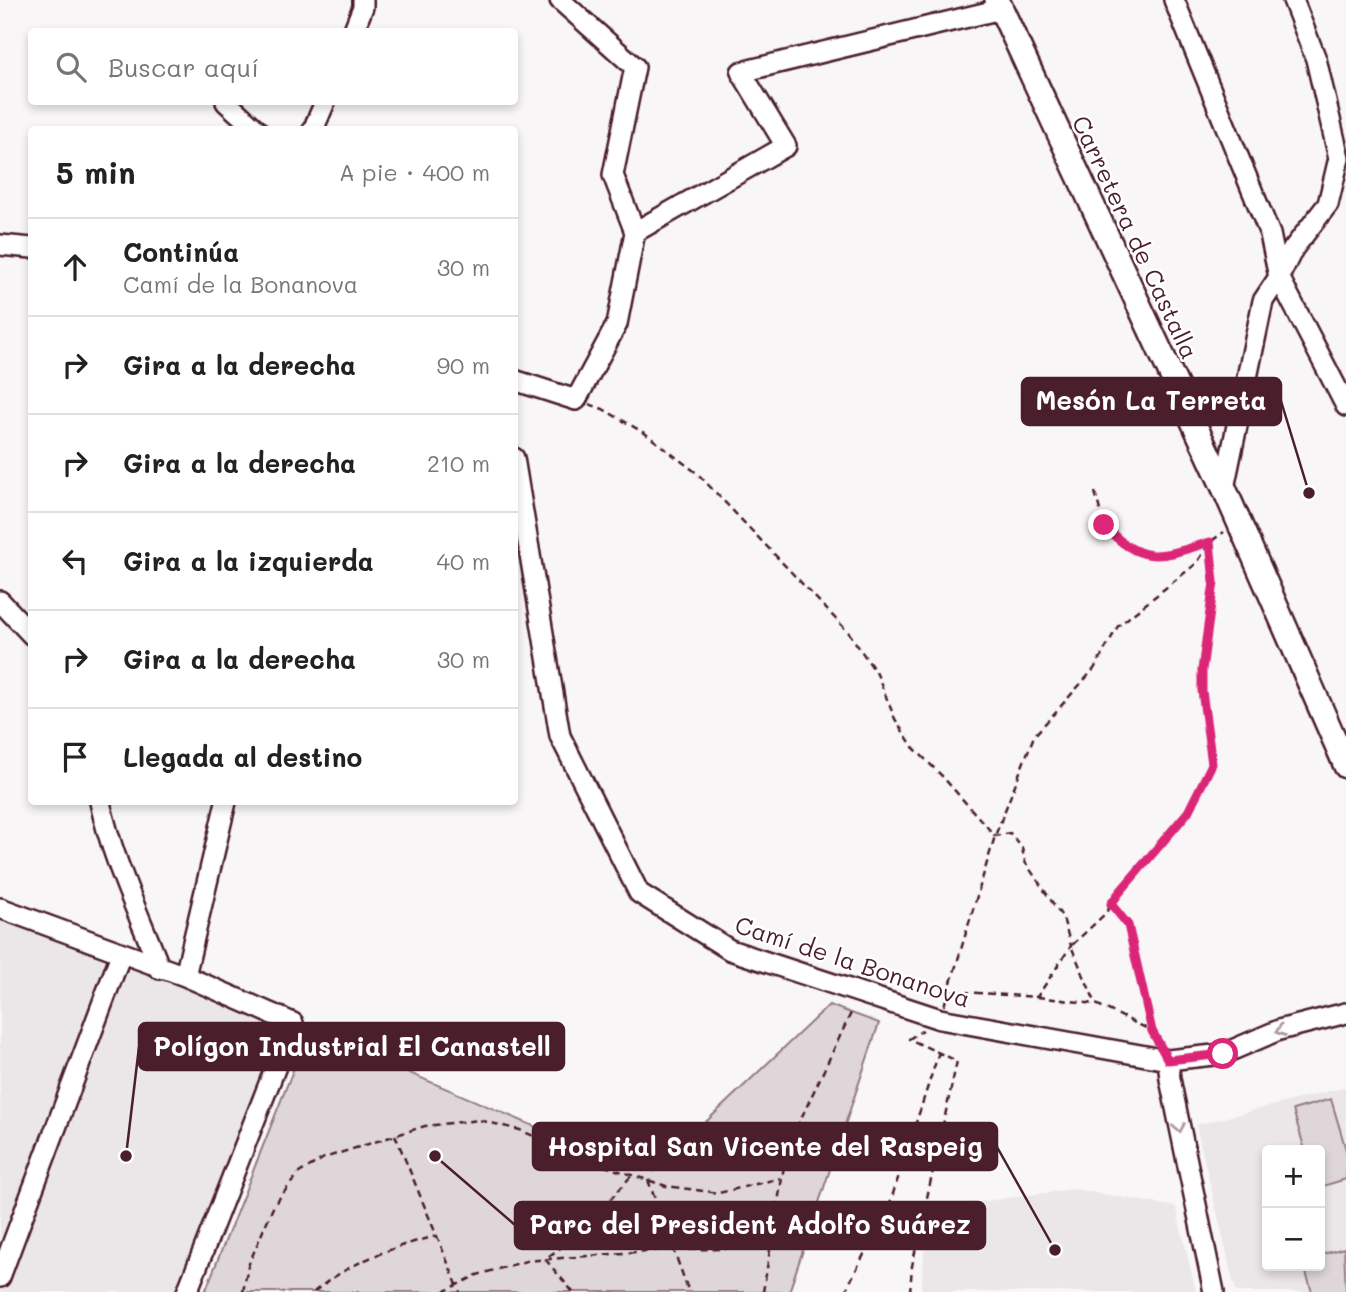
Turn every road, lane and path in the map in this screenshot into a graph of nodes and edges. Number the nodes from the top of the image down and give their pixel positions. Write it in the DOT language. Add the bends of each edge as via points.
graph roads {
  1 [pos="363,0"];
  2 [pos="560,0"];
  3 [pos="1174,0"];
  4 [pos="1293,0"];
  5 [pos="999,4"];
  6 [pos="355,28"];
  7 [pos="229,105"];
  8 [pos="324,105"];
  9 [pos="253,126"];
  10 [pos="315,126"];
  11 [pos="635,232"];
  12 [pos="0,245"];
  13 [pos="28,248"];
  14 [pos="1279,277"];
  15 [pos="518,381"];
  16 [pos="576,400"];
  17 [pos="1346,406"];
  18 [pos="518,482"];
  19 [pos="1224,488"];
  20 [pos="1095,492"];
  21 [pos="1238,522"];
  22 [pos="1210,542"];
  23 [pos="0,601"];
  24 [pos="28,631"];
  25 [pos="1346,766"];
  26 [pos="101,805"];
  27 [pos="225,805"];
  28 [pos="995,836"];
  29 [pos="1111,904"];
  30 [pos="0,908"];
  31 [pos="1071,946"];
  32 [pos="121,954"];
  33 [pos="160,969"];
  34 [pos="185,976"];
  35 [pos="949,991"];
  36 [pos="1037,997"];
  37 [pos="1096,1004"];
  38 [pos="850,1013"];
  39 [pos="1346,1013"];
  40 [pos="940,1019"];
  41 [pos="1152,1031"];
  42 [pos="939,1052"];
  43 [pos="1168,1060"];
  44 [pos="395,1135"];
  45 [pos="632,1175"];
  46 [pos="781,1178"];
  47 [pos="648,1180"];
  48 [pos="773,1222"];
  49 [pos="437,1236"];
  50 [pos="675,1250"];
  51 [pos="545,1259"];
  52 [pos="0,1277"];
  53 [pos="849,1285"];
  54 [pos="455,1286"];
  55 [pos="187,1292"];
  56 [pos="243,1292"];
  57 [pos="314,1292"];
  58 [pos="443,1292"];
  59 [pos="460,1292"];
  60 [pos="573,1292"];
  61 [pos="689,1292"];
  62 [pos="763,1292"];
  63 [pos="845,1292"];
  64 [pos="851,1292"];
  65 [pos="910,1292"];
  66 [pos="1214,1292"];
  1 -- 6 [label="street"];
  2 -- 11 [label="street" via="635,67 613,175"];
  3 -- 14 [label="street" via="1270,234"];
  4 -- 14 [label="street" via="1316,58 1339,158 1328,204 1293,249"];
  5 -- 11 [label="street" via="741,72 786,146"];
  5 -- 19 [label="main road, Carretera de Castalla"];
  7 -- 9 [label="street"];
  8 -- 10 [label="street"];
  11 -- 16 [label="street" via="617,324"];
  12 -- 13 [label="street"];
  14 -- 17 [label="street"];
  14 -- 19 [label="street" via="1263,301"];
  15 -- 16 [label="street"];
  16 -- 28 [label="path" via="646,433 698,474 849,633 877,674 895,719 913,747"];
  18 -- 40 [label="street, Camí de la Bonanova" via="559,736 639,893 730,950"];
  19 -- 21 [label="main road, Carretera de Castalla"];
  20 -- 22 [label="path" via="1104,525 1121,544 1143,555 1178,552"];
  21 -- 22 [label="path"];
  21 -- 25 [label="main road, Carretera de Castalla"];
  22 -- 28 [label="path" via="1197,563 1118,626 1094,669 1034,736"];
  22 -- 29 [label="path" via="1214,582 1202,691 1212,764 1188,812"];
  23 -- 24 [label="street"];
  26 -- 33 [label="street"];
  27 -- 34 [label="street"];
  28 -- 31 [label="path" via="1010,833 1022,848 1026,862 1063,918"];
  28 -- 35 [label="path"];
  29 -- 31 [label="path"];
  29 -- 41 [label="path" via="1128,925"];
  30 -- 32 [label="street"];
  31 -- 36 [label="path"];
  31 -- 37 [label="path"];
  32 -- 33 [label="street"];
  32 -- 52 [label="street"];
  33 -- 34 [label="street"];
  34 -- 55 [label="street" via="293,1023"];
  35 -- 36 [label="path"];
  35 -- 40 [label="path"];
  36 -- 37 [label="path"];
  37 -- 41 [label="path"];
  38 -- 46 [label="path" via="786,1148"];
  39 -- 43 [label="street, Camí de la Bonanova, one-way" via="1279,1030 1223,1054"];
  40 -- 42 [label="path" via="909,1039"];
  40 -- 43 [label="street, Camí de la Bonanova"];
  41 -- 43 [label="path"];
  42 -- 53 [label="path" via="890,1203"];
  42 -- 65 [label="path" via="957,1061"];
  43 -- 66 [label="street, one-way"];
  44 -- 45 [label="path" via="425,1126 479,1120 520,1130"];
  44 -- 49 [label="path"];
  44 -- 56 [label="path" via="324,1158 299,1173 274,1205 248,1266"];
  45 -- 47 [label="path"];
  45 -- 51 [label="path" via="581,1233"];
  46 -- 47 [label="path" via="719,1193"];
  46 -- 48 [label="path"];
  47 -- 50 [label="path"];
  48 -- 50 [label="path" via="724,1249"];
  48 -- 62 [label="path"];
  49 -- 54 [label="path"];
  49 -- 57 [label="path" via="371,1258"];
  50 -- 51 [label="path"];
  50 -- 61 [label="path"];
  51 -- 54 [label="path" via="477,1275"];
  51 -- 60 [label="path"];
  53 -- 63 [label="path"];
  53 -- 64 [label="path"];
  54 -- 58 [label="path"];
  54 -- 59 [label="path"];
}
